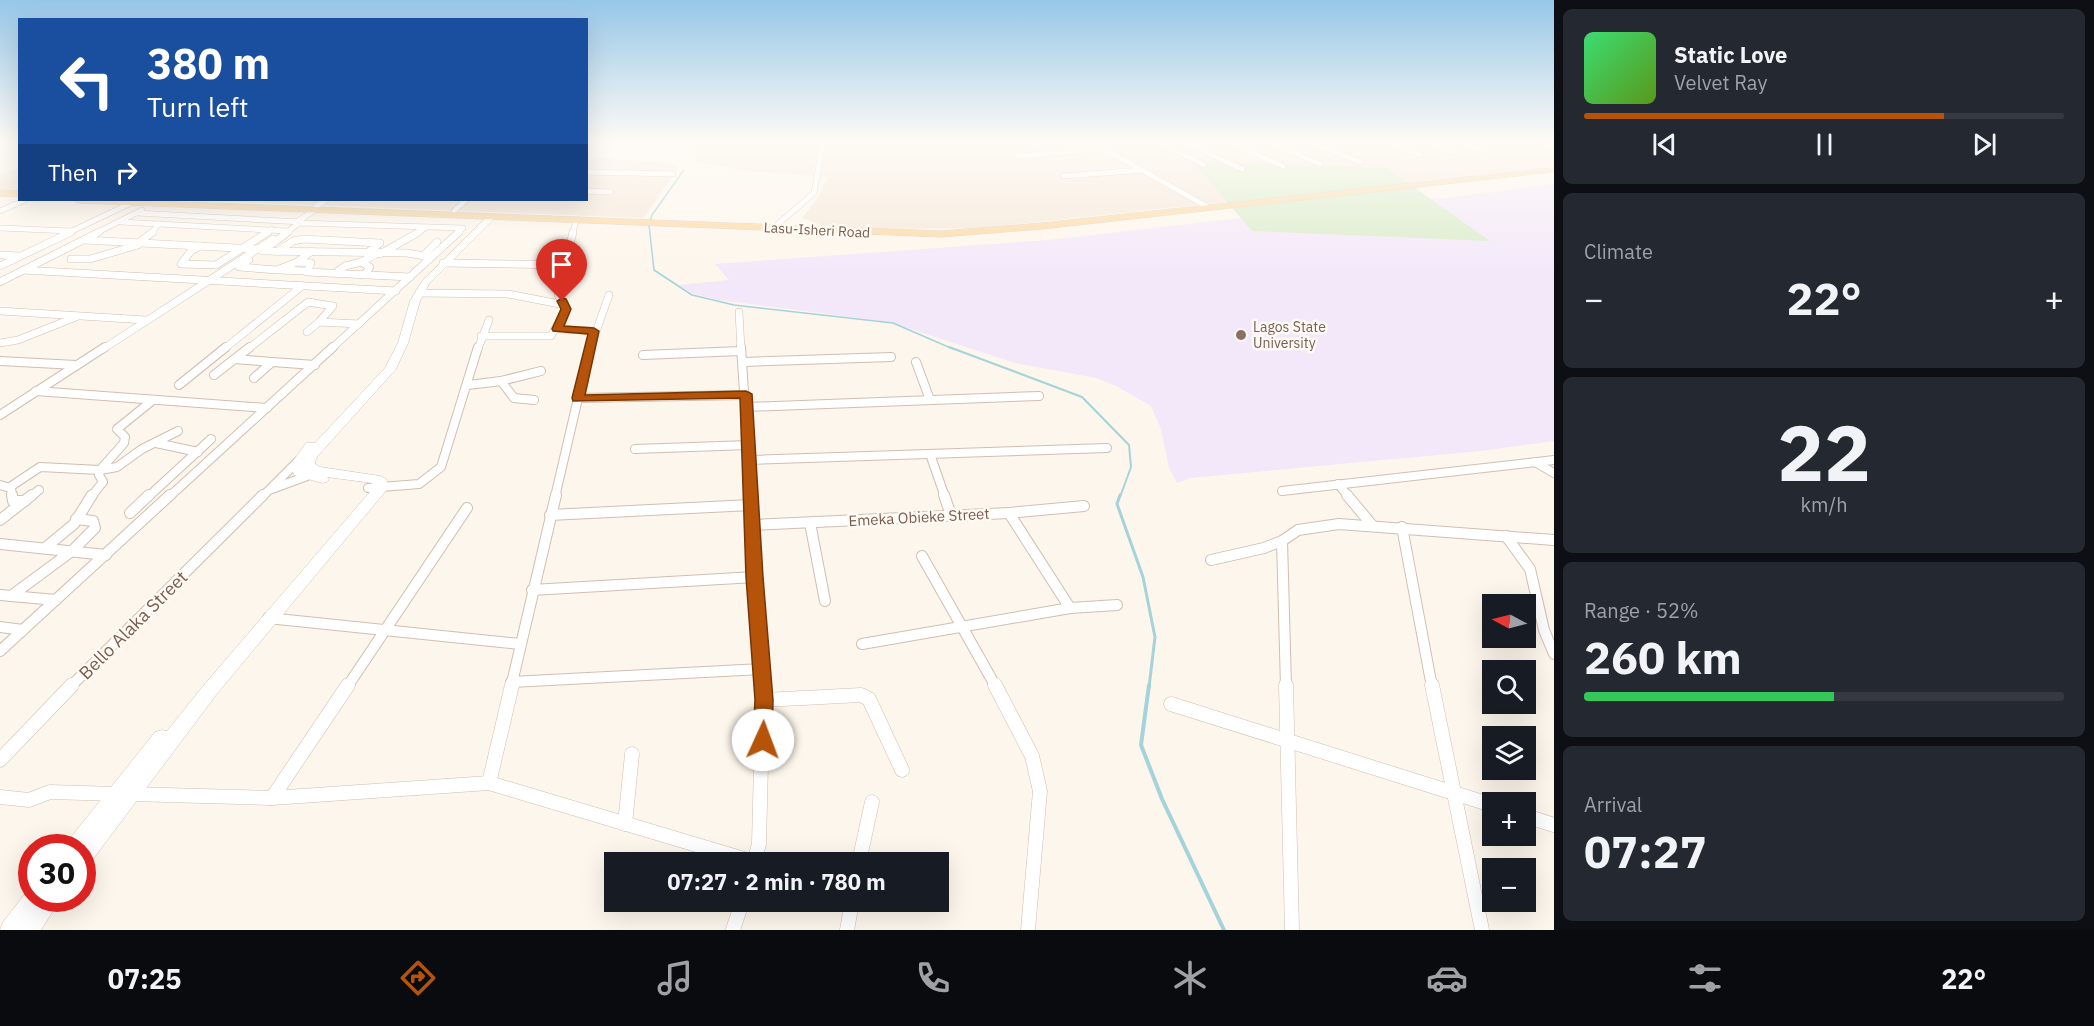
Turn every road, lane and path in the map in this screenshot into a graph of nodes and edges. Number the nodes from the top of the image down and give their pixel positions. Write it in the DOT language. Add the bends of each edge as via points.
graph roads {
  1 [pos="816,185"];
  2 [pos="1170,185"];
  3 [pos="1401,185"];
  4 [pos="1402,185"];
  5 [pos="588,191"];
  6 [pos="611,192"];
  7 [pos="0,194"];
  8 [pos="18,195"];
  9 [pos="23,201"];
  10 [pos="106,201"];
  11 [pos="146,201"];
  12 [pos="156,201"];
  13 [pos="173,201"];
  14 [pos="325,201"];
  15 [pos="465,201"];
  16 [pos="134,202"];
  17 [pos="1206,206"];
  18 [pos="317,208"];
  19 [pos="0,211"];
  20 [pos="454,211"];
  21 [pos="137,213"];
  22 [pos="491,216"];
  23 [pos="576,220"];
  24 [pos="651,221"];
  25 [pos="296,222"];
  26 [pos="314,222"];
  27 [pos="116,223"];
  28 [pos="159,224"];
  29 [pos="778,224"];
  30 [pos="383,225"];
  31 [pos="427,227"];
  32 [pos="0,228"];
  33 [pos="272,229"];
  34 [pos="72,231"];
  35 [pos="287,231"];
  36 [pos="82,240"];
  37 [pos="93,240"];
  38 [pos="331,241"];
  39 [pos="377,242"];
  40 [pos="437,242"];
  41 [pos="141,243"];
  42 [pos="201,245"];
  43 [pos="242,248"];
  44 [pos="259,249"];
  45 [pos="314,251"];
  46 [pos="277,252"];
  47 [pos="374,254"];
  48 [pos="0,255"];
  49 [pos="20,256"];
  50 [pos="71,259"];
  51 [pos="433,259"];
  52 [pos="297,262"];
  53 [pos="364,263"];
  54 [pos="565,265"];
  55 [pos="0,266"];
  56 [pos="23,270"];
  57 [pos="277,270"];
  58 [pos="306,271"];
  59 [pos="338,271"];
  60 [pos="364,275"];
  61 [pos="410,277"];
  62 [pos="207,281"];
  63 [pos="0,282"];
  64 [pos="302,286"];
  65 [pos="396,291"];
  66 [pos="419,293"];
  67 [pos="609,296"];
  68 [pos="565,305"];
  69 [pos="0,311"];
  70 [pos="739,312"];
  71 [pos="80,316"];
  72 [pos="146,320"];
  73 [pos="489,320"];
  74 [pos="319,322"];
  75 [pos="359,324"];
  76 [pos="557,329"];
  77 [pos="594,331"];
  78 [pos="307,332"];
  79 [pos="481,336"];
  80 [pos="0,343"];
  81 [pos="741,351"];
  82 [pos="643,354"];
  83 [pos="891,357"];
  84 [pos="235,359"];
  85 [pos="0,361"];
  86 [pos="272,362"];
  87 [pos="743,362"];
  88 [pos="916,362"];
  89 [pos="76,365"];
  90 [pos="315,365"];
  91 [pos="541,371"];
  92 [pos="214,375"];
  93 [pos="254,378"];
  94 [pos="501,381"];
  95 [pos="179,385"];
  96 [pos="468,385"];
  97 [pos="36,391"];
  98 [pos="746,394"];
  99 [pos="1039,396"];
  100 [pos="578,398"];
  101 [pos="153,400"];
  102 [pos="534,400"];
  103 [pos="930,400"];
  104 [pos="747,407"];
  105 [pos="267,408"];
  106 [pos="0,415"];
  107 [pos="178,431"];
  108 [pos="211,439"];
  109 [pos="156,442"];
  110 [pos="749,445"];
  111 [pos="1107,448"];
  112 [pos="635,449"];
  113 [pos="198,452"];
  114 [pos="930,454"];
  115 [pos="750,460"];
  116 [pos="1554,460"];
  117 [pos="298,461"];
  118 [pos="1535,462"];
  119 [pos="100,470"];
  120 [pos="177,471"];
  121 [pos="199,472"];
  122 [pos="1554,473"];
  123 [pos="307,476"];
  124 [pos="1338,484"];
  125 [pos="5,486"];
  126 [pos="375,487"];
  127 [pos="39,490"];
  128 [pos="267,491"];
  129 [pos="1282,491"];
  130 [pos="25,501"];
  131 [pos="751,505"];
  132 [pos="1084,506"];
  133 [pos="467,508"];
  134 [pos="130,513"];
  135 [pos="1009,513"];
  136 [pos="550,515"];
  137 [pos="951,515"];
  138 [pos="76,519"];
  139 [pos="0,520"];
  140 [pos="810,523"];
  141 [pos="753,525"];
  142 [pos="1372,525"];
  143 [pos="1402,527"];
  144 [pos="1506,536"];
  145 [pos="1554,540"];
  146 [pos="1282,541"];
  147 [pos="0,544"];
  148 [pos="45,548"];
  149 [pos="72,551"];
  150 [pos="106,555"];
  151 [pos="922,556"];
  152 [pos="1211,560"];
  153 [pos="754,577"];
  154 [pos="532,590"];
  155 [pos="6,596"];
  156 [pos="56,600"];
  157 [pos="825,601"];
  158 [pos="1117,605"];
  159 [pos="1071,608"];
  160 [pos="268,618"];
  161 [pos="0,627"];
  162 [pos="964,627"];
  163 [pos="23,630"];
  164 [pos="383,632"];
  165 [pos="520,644"];
  166 [pos="862,644"];
  167 [pos="0,651"];
  168 [pos="1554,654"];
  169 [pos="762,669"];
  170 [pos="511,682"];
  171 [pos="764,700"];
  172 [pos="1171,704"];
  173 [pos="1286,738"];
  174 [pos="632,754"];
  175 [pos="0,760"];
  176 [pos="902,770"];
  177 [pos="489,783"];
  178 [pos="1455,793"];
  179 [pos="124,794"];
  180 [pos="0,797"];
  181 [pos="272,798"];
  182 [pos="872,802"];
  183 [pos="1482,802"];
  184 [pos="1536,819"];
  185 [pos="625,824"];
  186 [pos="1554,825"];
  187 [pos="88,834"];
  188 [pos="96,835"];
  189 [pos="720,852"];
  190 [pos="757,852"];
  191 [pos="861,852"];
  192 [pos="25,912"];
  193 [pos="40,912"];
  194 [pos="739,912"];
  195 [pos="850,912"];
  196 [pos="11,930"];
  197 [pos="27,930"];
  198 [pos="734,930"];
  199 [pos="847,930"];
  200 [pos="1028,930"];
  201 [pos="1292,930"];
  202 [pos="1482,930"];
  1 -- 29 [label="street" via="810,200"];
  2 -- 17 [label="street"];
  3 -- 17 [label="main road, Lasu-Isheri Road"];
  4 -- 24 [label="main road, Lasu-Isheri Road" via="974,232 898,234"];
  5 -- 6 [label="street"];
  7 -- 8 [label="main road"];
  9 -- 19 [label="street"];
  10 -- 16 [label="main road, Lasu-Isheri Road"];
  11 -- 16 [label="main road, Lasu-Isheri Road"];
  12 -- 21 [label="street"];
  13 -- 18 [label="main road, Lasu-Isheri Road"];
  14 -- 18 [label="street"];
  15 -- 20 [label="street"];
  16 -- 34 [label="street"];
  17 -- 29 [label="main road, Lasu-Isheri Road" via="940,230"];
  18 -- 20 [label="main road, Lasu-Isheri Road"];
  18 -- 22 [label="main road, Lasu-Isheri Road"];
  18 -- 25 [label="street"];
  20 -- 24 [label="main road, Lasu-Isheri Road"];
  21 -- 25 [label="street"];
  21 -- 27 [label="street"];
  22 -- 23 [label="main road, Lasu-Isheri Road"];
  22 -- 51 [label="street"];
  22 -- 117 [label="street" via="421,283 384,369"];
  23 -- 24 [label="main road, Lasu-Isheri Road"];
  23 -- 54 [label="street"];
  24 -- 29 [label="main road, Lasu-Isheri Road"];
  25 -- 26 [label="street"];
  25 -- 35 [label="street"];
  26 -- 30 [label="street"];
  26 -- 44 [label="street" via="299,223 268,247"];
  27 -- 28 [label="street"];
  27 -- 36 [label="street"];
  27 -- 37 [label="street" via="119,226"];
  28 -- 33 [label="street"];
  28 -- 41 [label="street"];
  30 -- 31 [label="street"];
  30 -- 39 [label="street"];
  31 -- 47 [label="street"];
  31 -- 51 [label="street" via="463,228"];
  32 -- 34 [label="street"];
  33 -- 35 [label="street"];
  33 -- 43 [label="street"];
  34 -- 49 [label="street"];
  35 -- 44 [label="street"];
  36 -- 37 [label="street"];
  36 -- 56 [label="street"];
  37 -- 41 [label="street"];
  38 -- 39 [label="street"];
  38 -- 45 [label="street"];
  38 -- 46 [label="street" via="293,241"];
  39 -- 47 [label="street" via="380,244"];
  40 -- 51 [label="street"];
  41 -- 42 [label="street"];
  41 -- 50 [label="street" via="97,258"];
  42 -- 43 [label="street"];
  42 -- 43 [label="street" via="181,264 212,266"];
  43 -- 44 [label="street"];
  44 -- 46 [label="street"];
  44 -- 57 [label="street" via="239,267"];
  44 -- 62 [label="street"];
  45 -- 46 [label="street"];
  45 -- 47 [label="street"];
  45 -- 52 [label="street"];
  47 -- 51 [label="street"];
  47 -- 53 [label="street"];
  48 -- 49 [label="street"];
  49 -- 55 [label="street"];
  51 -- 54 [label="street"];
  51 -- 61 [label="street"];
  51 -- 66 [label="street"];
  52 -- 57 [label="street"];
  52 -- 58 [label="street" via="311,263"];
  53 -- 59 [label="street" via="346,265"];
  53 -- 60 [label="street" via="370,267"];
  54 -- 68 [label="street" via="558,295"];
  56 -- 62 [label="street"];
  56 -- 63 [label="street"];
  57 -- 58 [label="street"];
  58 -- 60 [label="street"];
  60 -- 61 [label="street"];
  61 -- 65 [label="street"];
  62 -- 64 [label="street"];
  62 -- 72 [label="street"];
  64 -- 65 [label="street"];
  64 -- 95 [label="street"];
  65 -- 75 [label="street"];
  66 -- 68 [label="street" via="508,294"];
  66 -- 126 [label="street" via="390,369 315,449 308,462 316,471 381,482"];
  67 -- 77 [label="street"];
  68 -- 76 [label="street"];
  69 -- 71 [label="street"];
  70 -- 81 [label="street"];
  71 -- 72 [label="street"];
  71 -- 80 [label="street"];
  72 -- 89 [label="street"];
  73 -- 79 [label="street"];
  74 -- 75 [label="street"];
  74 -- 78 [label="street"];
  74 -- 84 [label="street" via="333,306 308,302"];
  75 -- 90 [label="street"];
  76 -- 77 [label="street"];
  76 -- 79 [label="street" via="550,337"];
  77 -- 100 [label="street"];
  79 -- 96 [label="street"];
  81 -- 82 [label="street"];
  81 -- 87 [label="street"];
  83 -- 87 [label="street"];
  84 -- 86 [label="street"];
  84 -- 92 [label="street"];
  85 -- 89 [label="street"];
  86 -- 90 [label="street"];
  86 -- 93 [label="street"];
  87 -- 98 [label="street"];
  88 -- 103 [label="street"];
  89 -- 97 [label="street"];
  90 -- 105 [label="street"];
  91 -- 94 [label="street"];
  94 -- 96 [label="street"];
  94 -- 102 [label="street" via="514,399"];
  96 -- 126 [label="street" via="441,467 419,484"];
  97 -- 101 [label="street"];
  97 -- 106 [label="street"];
  98 -- 100 [label="street"];
  98 -- 104 [label="street"];
  99 -- 103 [label="street"];
  100 -- 136 [label="street"];
  101 -- 105 [label="street"];
  101 -- 119 [label="street" via="117,429 125,437 124,443"];
  103 -- 104 [label="street"];
  104 -- 110 [label="street"];
  105 -- 121 [label="street"];
  107 -- 109 [label="street"];
  108 -- 113 [label="street"];
  109 -- 113 [label="street"];
  109 -- 119 [label="street" via="122,465"];
  110 -- 112 [label="street"];
  110 -- 115 [label="street"];
  111 -- 114 [label="street"];
  113 -- 120 [label="street"];
  114 -- 115 [label="street"];
  114 -- 137 [label="street"];
  115 -- 131 [label="street"];
  116 -- 118 [label="street"];
  117 -- 123 [label="street" via="299,472"];
  117 -- 128 [label="street, Bello Alaka Street"];
  118 -- 122 [label="street"];
  118 -- 124 [label="street"];
  119 -- 125 [label="street" via="40,467"];
  119 -- 138 [label="street" via="104,482"];
  120 -- 121 [label="street"];
  120 -- 134 [label="street"];
  121 -- 150 [label="street"];
  123 -- 126 [label="street"];
  123 -- 128 [label="street, Bello Alaka Street"];
  124 -- 129 [label="street"];
  124 -- 142 [label="street"];
  125 -- 130 [label="street" via="13,501"];
  126 -- 160 [label="street"];
  126 -- 179 [label="street" via="257,617"];
  127 -- 130 [label="street"];
  128 -- 175 [label="street, Bello Alaka Street"];
  130 -- 139 [label="street"];
  131 -- 136 [label="street"];
  131 -- 141 [label="street"];
  132 -- 135 [label="street, Emeka Obieke Street"];
  133 -- 164 [label="street"];
  135 -- 137 [label="street, Emeka Obieke Street"];
  135 -- 159 [label="street"];
  136 -- 154 [label="street"];
  137 -- 140 [label="street, Emeka Obieke Street"];
  138 -- 148 [label="street"];
  138 -- 149 [label="street" via="93,521 95,528"];
  140 -- 141 [label="street, Emeka Obieke Street"];
  140 -- 157 [label="street"];
  141 -- 153 [label="street"];
  142 -- 143 [label="street"];
  142 -- 146 [label="street" via="1317,526 1298,530"];
  143 -- 144 [label="street"];
  143 -- 178 [label="street"];
  144 -- 145 [label="street"];
  144 -- 168 [label="street" via="1530,569 1544,630"];
  146 -- 152 [label="street" via="1246,554"];
  146 -- 173 [label="street"];
  147 -- 148 [label="street"];
  148 -- 149 [label="street"];
  149 -- 150 [label="street"];
  149 -- 155 [label="street"];
  150 -- 156 [label="street"];
  151 -- 162 [label="street"];
  153 -- 154 [label="street"];
  153 -- 169 [label="street"];
  154 -- 165 [label="street"];
  155 -- 156 [label="street"];
  156 -- 163 [label="street"];
  158 -- 159 [label="street"];
  159 -- 162 [label="street"];
  160 -- 164 [label="street"];
  160 -- 179 [label="street"];
  161 -- 163 [label="street"];
  162 -- 166 [label="street"];
  162 -- 200 [label="street" via="1032,756 1040,790"];
  163 -- 167 [label="street"];
  164 -- 165 [label="street"];
  164 -- 181 [label="street"];
  165 -- 170 [label="street"];
  169 -- 170 [label="street"];
  169 -- 171 [label="street"];
  170 -- 177 [label="street"];
  171 -- 176 [label="street" via="861,694 869,699"];
  171 -- 190 [label="street"];
  172 -- 173 [label="street"];
  173 -- 178 [label="street"];
  173 -- 201 [label="street"];
  174 -- 185 [label="street"];
  177 -- 181 [label="street"];
  177 -- 185 [label="street"];
  178 -- 183 [label="street"];
  178 -- 202 [label="street"];
  179 -- 180 [label="street" via="50,792 29,800"];
  179 -- 181 [label="street"];
  179 -- 187 [label="street"];
  179 -- 188 [label="street"];
  182 -- 191 [label="street"];
  184 -- 186 [label="street"];
  185 -- 189 [label="street"];
  192 -- 196 [label="street"];
  193 -- 197 [label="street"];
  194 -- 198 [label="street"];
  195 -- 199 [label="street"];
}
